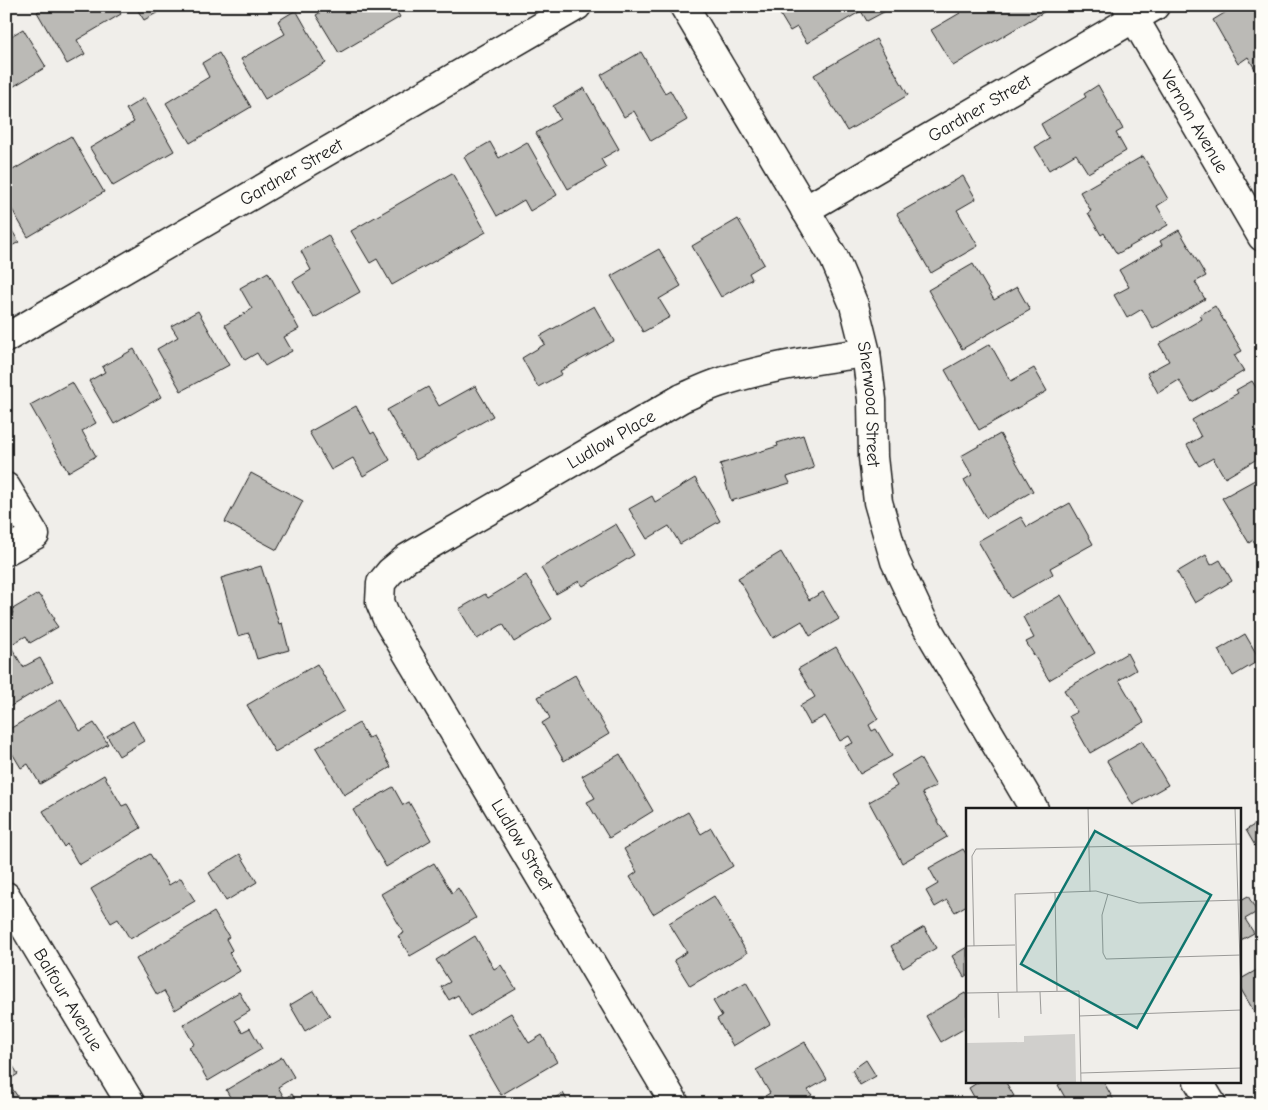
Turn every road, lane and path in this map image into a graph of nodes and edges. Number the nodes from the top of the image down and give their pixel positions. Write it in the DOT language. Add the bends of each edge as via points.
graph roads {
  1 [pos="577,6"];
  2 [pos="684,6"];
  3 [pos="1139,10"];
  4 [pos="805,210"];
  5 [pos="1262,237"];
  6 [pos="6,338"];
  7 [pos="866,354"];
  8 [pos="6,487"];
  9 [pos="6,551"];
  10 [pos="381,583"];
  11 [pos="1033,808"];
  12 [pos="6,896"];
  13 [pos="1199,1082"];
  14 [pos="131,1104"];
  15 [pos="675,1104"];
  16 [pos="1212,1104"];
  1 -- 6 [label="street, Gardner Street"];
  2 -- 4 [label="street, Sherwood Street"];
  3 -- 4 [label="street, Gardner Street"];
  3 -- 5 [label="street, Vernon Avenue"];
  4 -- 7 [label="street, Sherwood Street" via="834,258 854,305"];
  7 -- 10 [label="street, Ludlow Place" via="804,361 751,372 682,398 407,558"];
  7 -- 11 [label="street, Sherwood Street" via="878,502 895,561 922,619"];
  8 -- 9 [label="street" via="34,535"];
  10 -- 15 [label="street, Ludlow Street" via="380,602 388,621"];
  12 -- 14 [label="street, Balfour Avenue"];
  13 -- 16 [label="street"];
}
